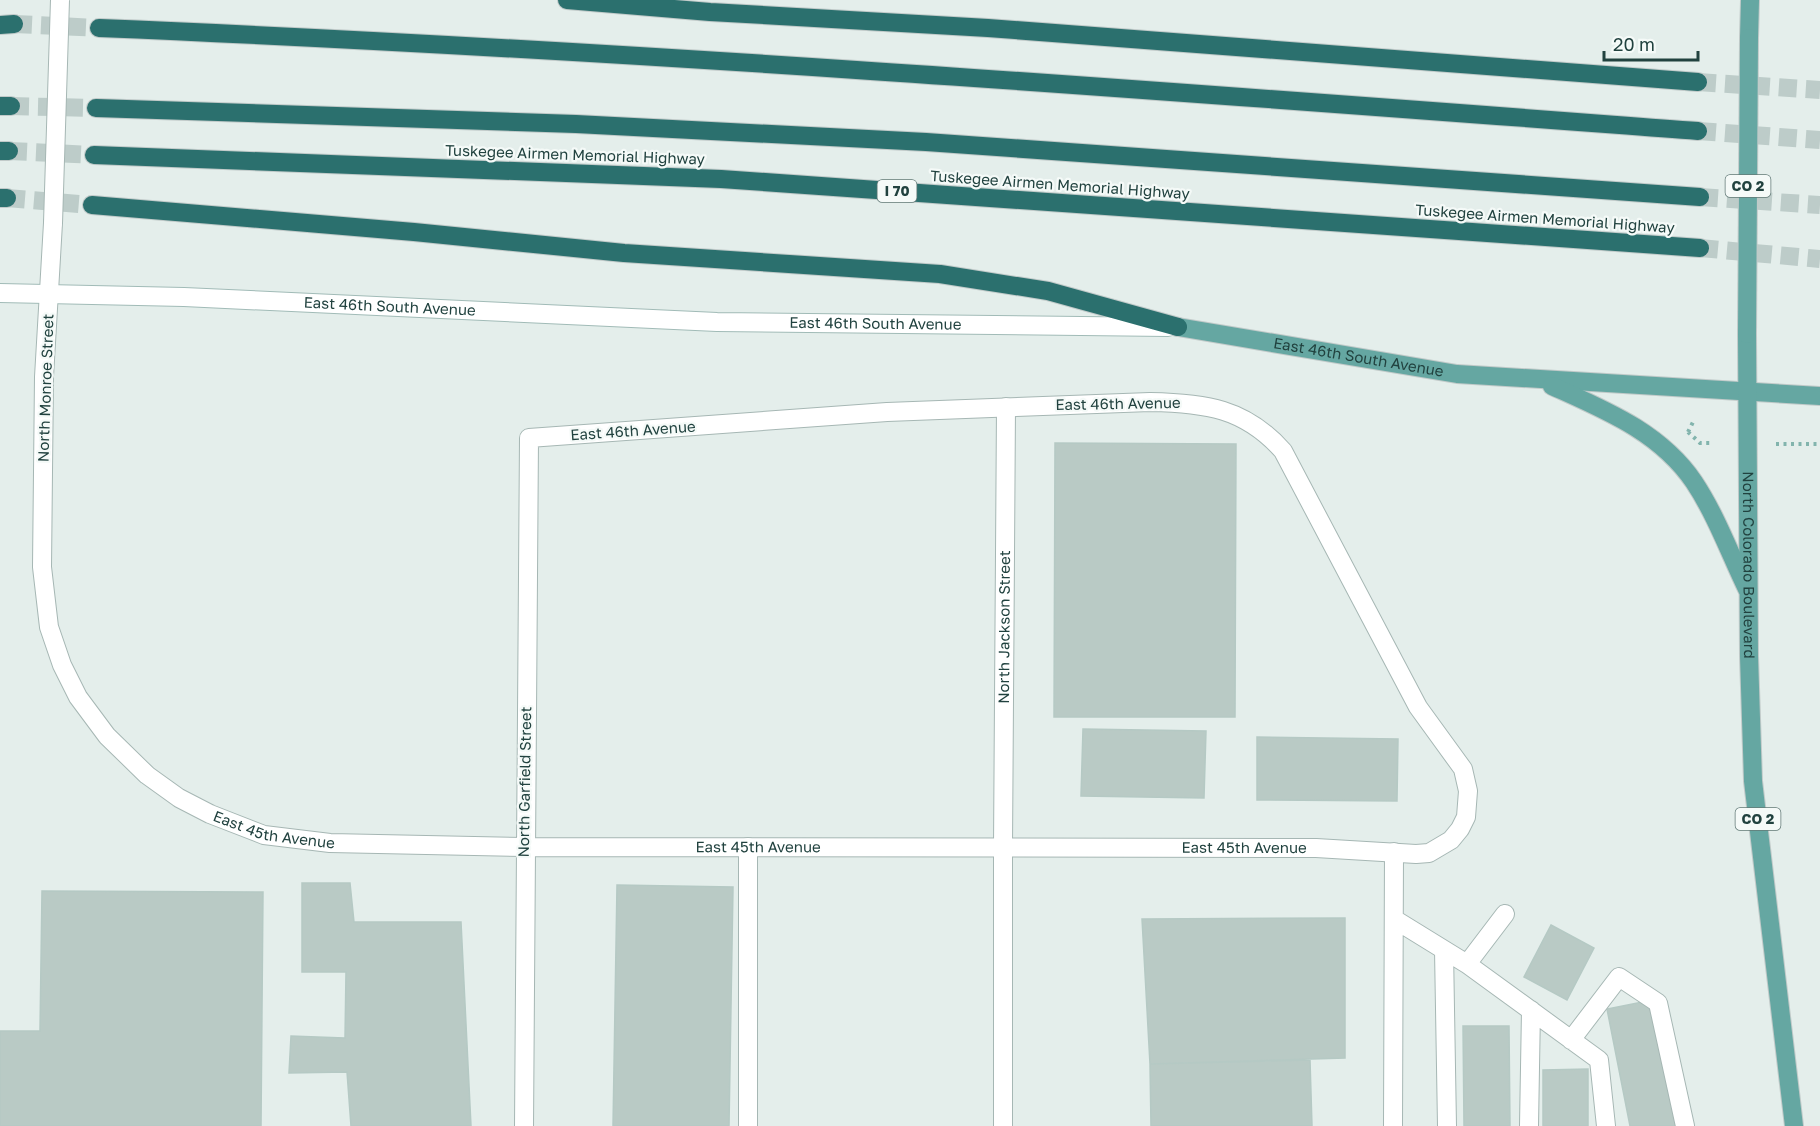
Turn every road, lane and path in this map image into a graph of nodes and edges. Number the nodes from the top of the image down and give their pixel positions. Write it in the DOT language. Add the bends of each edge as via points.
graph roads {
  1 [pos="60,0"];
  2 [pos="567,0"];
  3 [pos="1750,0"];
  4 [pos="99,28"];
  5 [pos="1698,82"];
  6 [pos="96,108"];
  7 [pos="1698,131"];
  8 [pos="94,154"];
  9 [pos="1700,197"];
  10 [pos="92,205"];
  11 [pos="1700,248"];
  12 [pos="0,293"];
  13 [pos="49,294"];
  14 [pos="1179,327"];
  15 [pos="1542,381"];
  16 [pos="1747,393"];
  17 [pos="1820,396"];
  18 [pos="1006,407"];
  19 [pos="1688,432"];
  20 [pos="529,438"];
  21 [pos="1710,443"];
  22 [pos="1776,444"];
  23 [pos="1818,444"];
  24 [pos="1749,594"];
  25 [pos="123,755"];
  26 [pos="525,846"];
  27 [pos="748,846"];
  28 [pos="1003,847"];
  29 [pos="1394,852"];
  30 [pos="1416,854"];
  31 [pos="1505,915"];
  32 [pos="1394,919"];
  33 [pos="1444,950"];
  34 [pos="1467,964"];
  35 [pos="1531,1010"];
  36 [pos="1571,1040"];
  37 [pos="524,1126"];
  38 [pos="748,1126"];
  39 [pos="1004,1126"];
  40 [pos="1393,1126"];
  41 [pos="1447,1126"];
  42 [pos="1529,1126"];
  43 [pos="1606,1126"];
  44 [pos="1685,1126"];
  45 [pos="1794,1126"];
  1 -- 13 [label="street, North Monroe Street, bridge"];
  2 -- 5 [label="highway"];
  3 -- 16 [label="main road, North Colorado Boulevard / CO 2, bridge"];
  4 -- 7 [label="highway" via="642,55"];
  6 -- 9 [label="highway" via="576,124 926,142"];
  8 -- 11 [label="highway, Tuskegee Airmen Memorial Highway / I 70" via="721,179"];
  10 -- 14 [label="highway" via="414,231 624,253 940,274 1048,291"];
  12 -- 13 [label="street, East 46th South Avenue"];
  13 -- 14 [label="street, East 46th South Avenue" via="717,322"];
  13 -- 25 [label="street, North Monroe Street" via="42,567 49,627 78,697"];
  14 -- 15 [label="main road, East 46th South Avenue" via="1396,366"];
  15 -- 16 [label="main road, East 46th South Avenue"];
  15 -- 24 [label="main road" via="1645,433 1683,467 1705,499"];
  16 -- 17 [label="main road, East 46th South Avenue"];
  16 -- 24 [label="main road, North Colorado Boulevard / CO 2"];
  18 -- 20 [label="street, East 46th Avenue"];
  18 -- 28 [label="street, North Jackson Street"];
  18 -- 30 [label="street, East 46th Avenue" via="1187,402 1235,414 1268,434 1296,471 1418,707 1467,779 1468,804 1460,829 1440,848"];
  19 -- 21 [label="path" via="1700,443"];
  20 -- 26 [label="street, North Garfield Street"];
  22 -- 23 [label="path"];
  24 -- 45 [label="main road, North Colorado Boulevard / CO 2" via="1754,781"];
  25 -- 26 [label="street, East 45th Avenue" via="179,798 264,835 330,843"];
  26 -- 27 [label="street, East 45th Avenue"];
  26 -- 37 [label="street, North Garfield Street"];
  27 -- 28 [label="street, East 45th Avenue"];
  27 -- 38 [label="street"];
  28 -- 29 [label="street, East 45th Avenue" via="1316,848"];
  28 -- 39 [label="street, North Jackson Street"];
  29 -- 30 [label="street, East 45th Avenue"];
  29 -- 32 [label="street"];
  31 -- 34 [label="street"];
  32 -- 33 [label="street"];
  32 -- 40 [label="street"];
  33 -- 34 [label="street"];
  33 -- 41 [label="street"];
  34 -- 35 [label="street"];
  35 -- 36 [label="street"];
  35 -- 42 [label="street"];
  36 -- 43 [label="street" via="1599,1060"];
  36 -- 44 [label="street" via="1619,977 1658,1003"];
}
